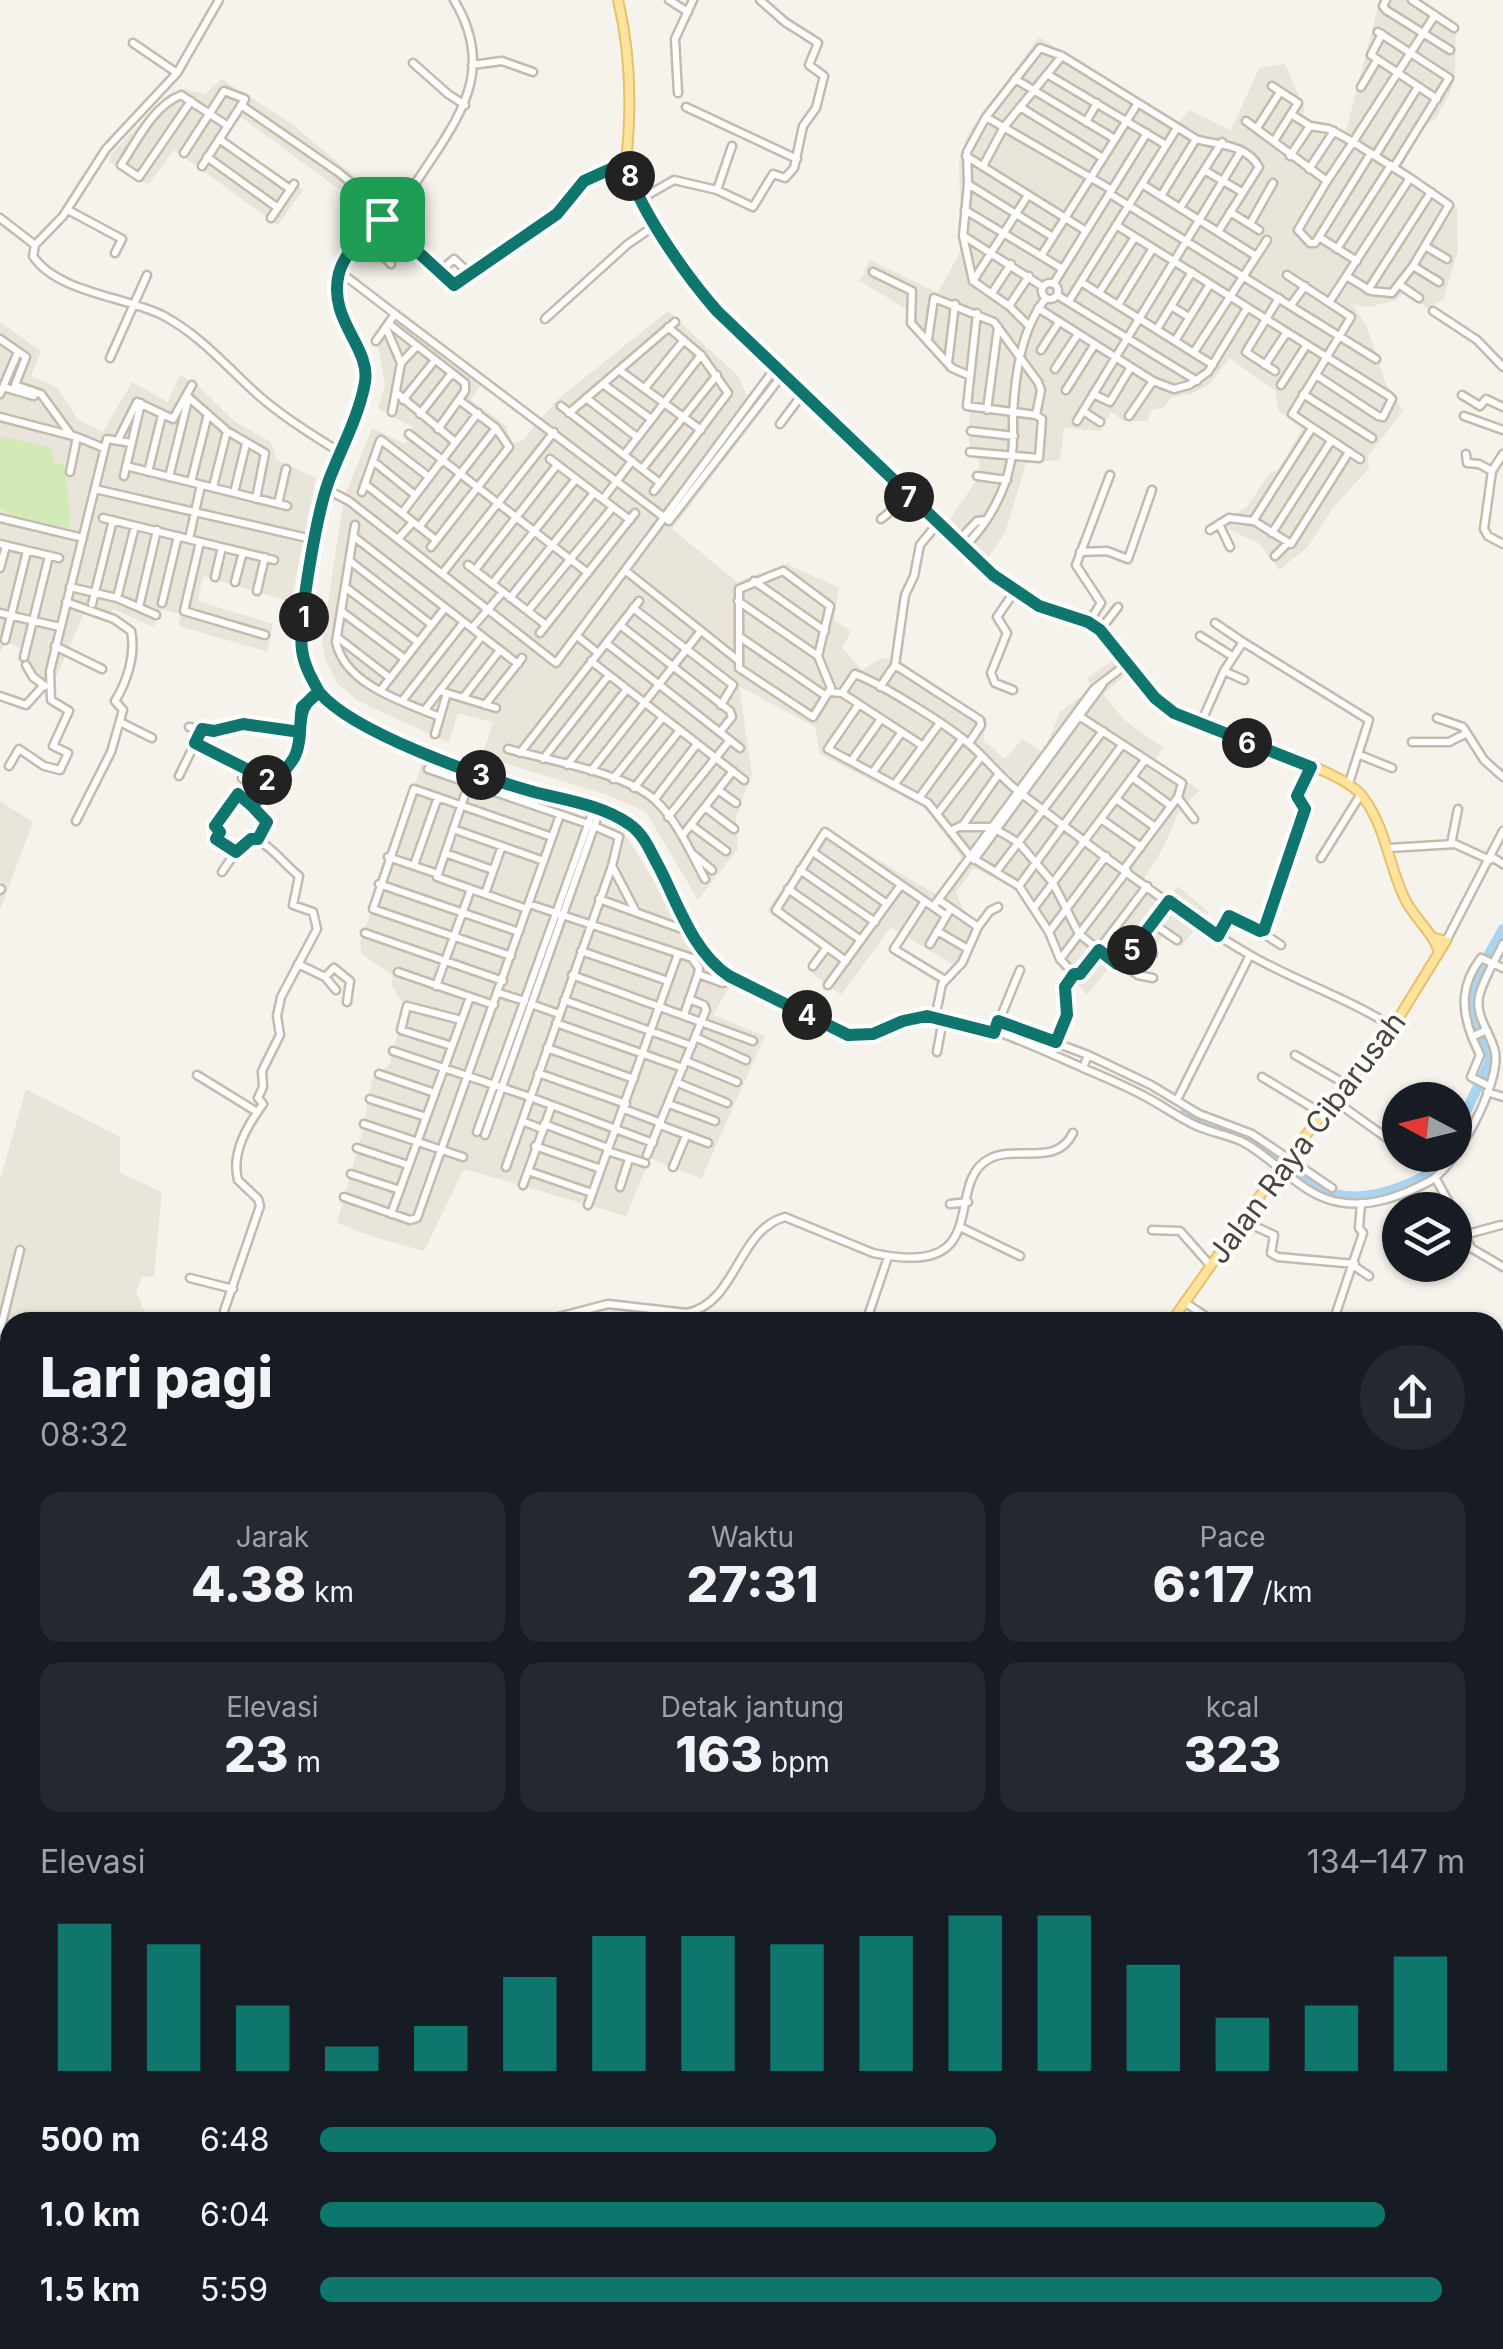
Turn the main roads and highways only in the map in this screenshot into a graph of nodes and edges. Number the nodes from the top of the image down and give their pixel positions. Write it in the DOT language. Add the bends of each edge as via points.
graph roads {
  1 [pos="618,0"];
  2 [pos="1434,938"];
  3 [pos="1440,952"];
  4 [pos="1178,1312"];
  1 -- 2 [label="main road" via="630,82 626,162 641,199 701,293 961,544 1015,591 1100,630 1163,705 1349,783 1376,816 1406,902"];
  2 -- 3 [label="main road"];
  2 -- 3 [label="main road, Jalan Raya Cibarusah" via="1446,941"];
  3 -- 4 [label="main road, Jalan Raya Cibarusah" via="1392,1027"];
}
